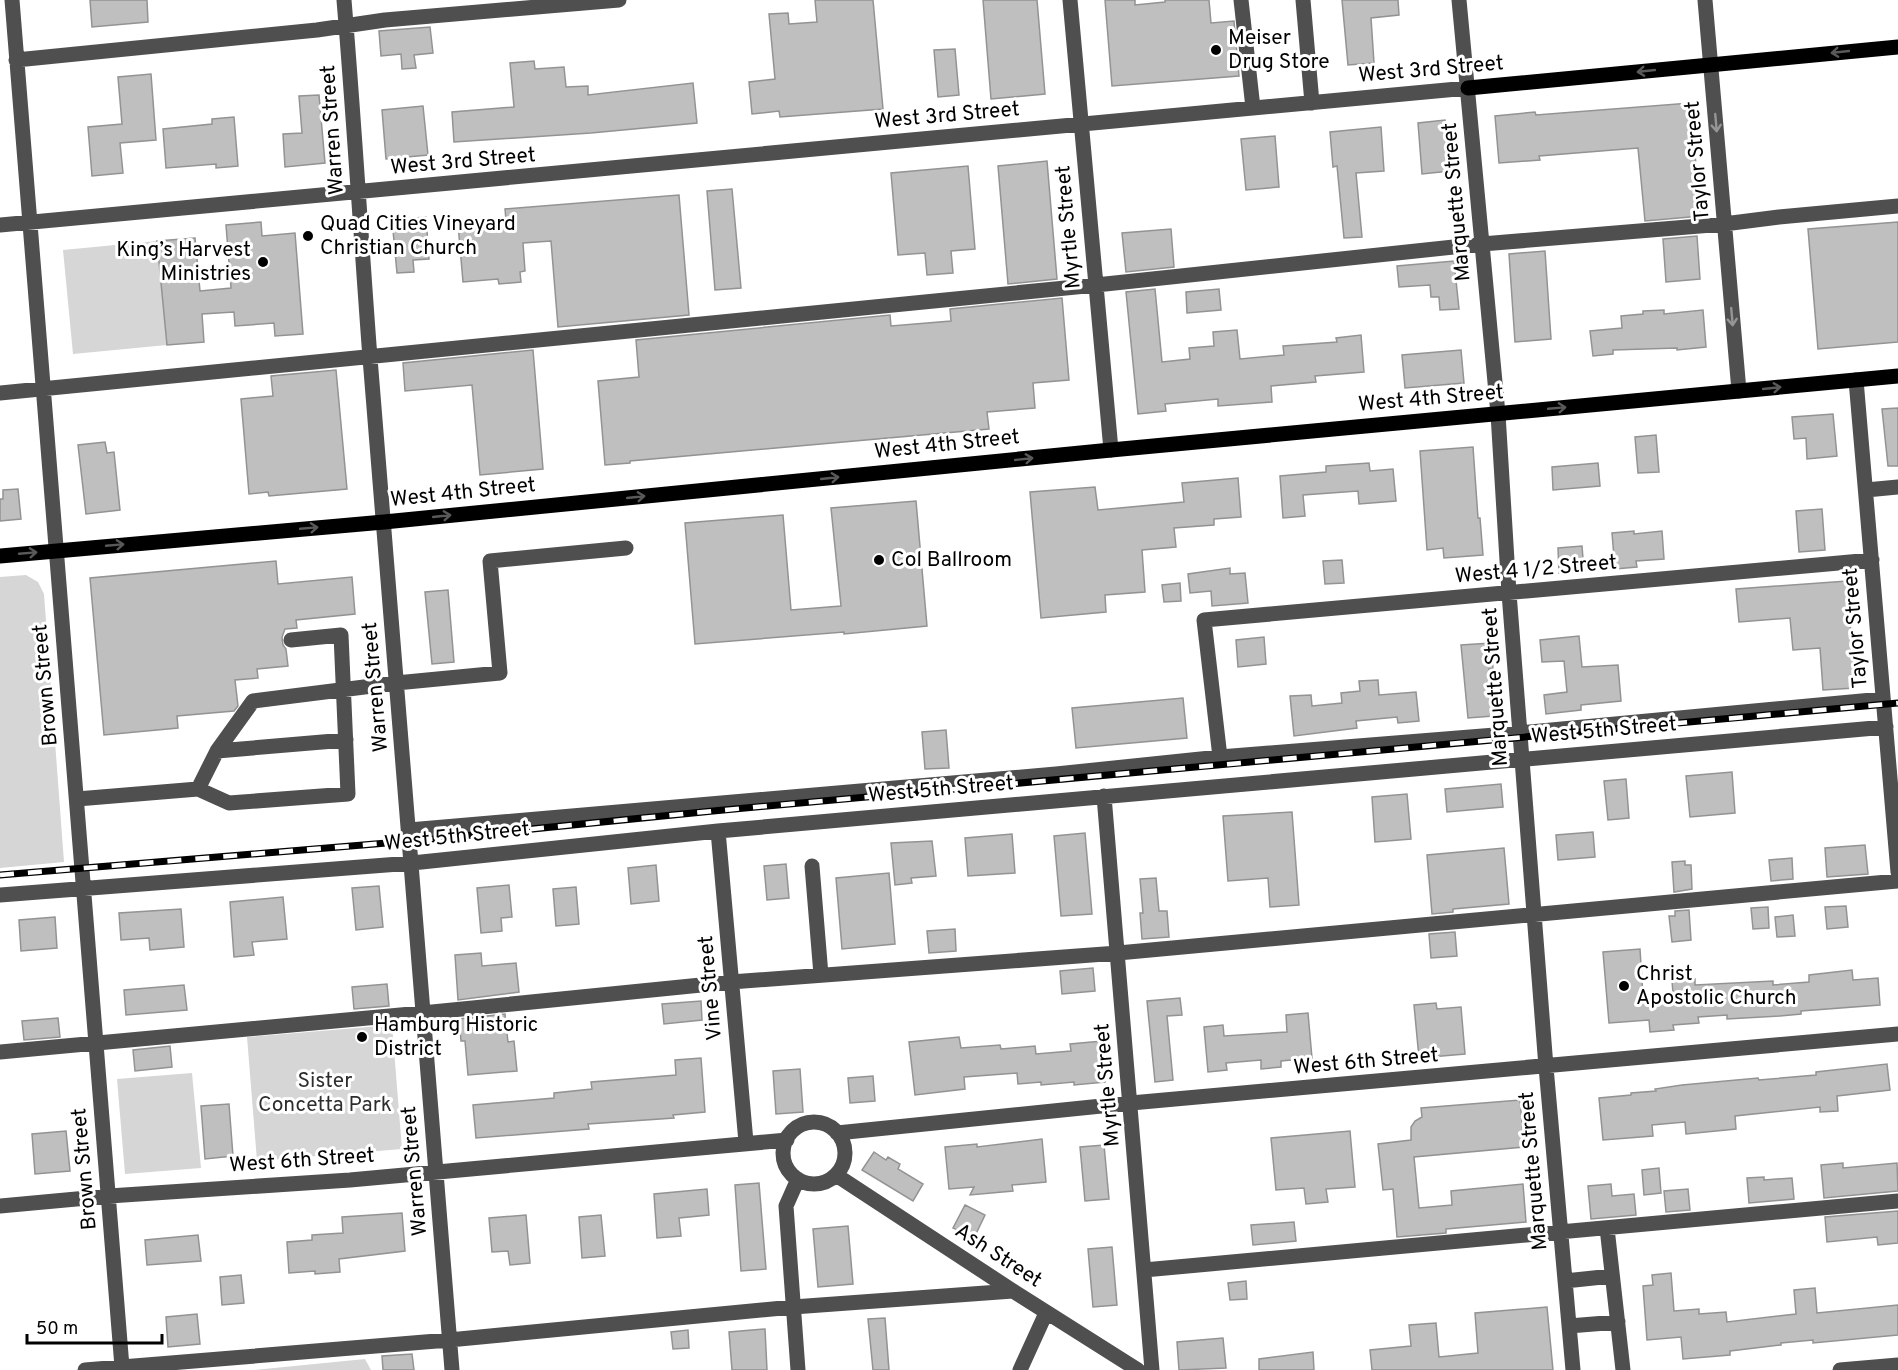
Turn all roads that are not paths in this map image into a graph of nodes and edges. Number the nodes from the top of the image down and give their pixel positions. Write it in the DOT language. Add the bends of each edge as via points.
graph roads {
  1 [pos="12,0"];
  2 [pos="344,0"];
  3 [pos="619,0"];
  4 [pos="1070,0"];
  5 [pos="1241,0"];
  6 [pos="1302,0"];
  7 [pos="1459,0"];
  8 [pos="1705,0"];
  9 [pos="346,26"];
  10 [pos="1898,46"];
  11 [pos="16,60"];
  12 [pos="1711,64"];
  13 [pos="1468,88"];
  14 [pos="1312,103"];
  15 [pos="1252,108"];
  16 [pos="1081,125"];
  17 [pos="358,192"];
  18 [pos="1898,206"];
  19 [pos="30,223"];
  20 [pos="1724,224"];
  21 [pos="0,225"];
  22 [pos="1482,244"];
  23 [pos="1096,285"];
  24 [pos="370,356"];
  25 [pos="1898,376"];
  26 [pos="1856,380"];
  27 [pos="43,389"];
  28 [pos="1739,391"];
  29 [pos="0,393"];
  30 [pos="1498,414"];
  31 [pos="1111,450"];
  32 [pos="1898,487"];
  33 [pos="1866,490"];
  34 [pos="384,522"];
  35 [pos="626,548"];
  36 [pos="56,550"];
  37 [pos="0,556"];
  38 [pos="1872,561"];
  39 [pos="1509,593"];
  40 [pos="291,640"];
  41 [pos="396,683"];
  42 [pos="344,689"];
  43 [pos="1883,699"];
  44 [pos="1886,727"];
  45 [pos="1520,733"];
  46 [pos="346,740"];
  47 [pos="217,751"];
  48 [pos="1220,757"];
  49 [pos="1522,759"];
  50 [pos="198,789"];
  51 [pos="1104,796"];
  52 [pos="77,799"];
  53 [pos="409,830"];
  54 [pos="718,831"];
  55 [pos="412,863"];
  56 [pos="812,866"];
  57 [pos="1898,872"];
  58 [pos="1898,881"];
  59 [pos="84,887"];
  60 [pos="0,894"];
  61 [pos="1534,914"];
  62 [pos="1118,953"];
  63 [pos="821,975"];
  64 [pos="731,982"];
  65 [pos="422,1013"];
  66 [pos="1898,1034"];
  67 [pos="96,1043"];
  68 [pos="0,1052"];
  69 [pos="1546,1067"];
  70 [pos="1131,1103"];
  71 [pos="837,1133"];
  72 [pos="787,1140"];
  73 [pos="746,1142"];
  74 [pos="436,1172"];
  75 [pos="836,1175"];
  76 [pos="798,1179"];
  77 [pos="109,1196"];
  78 [pos="1898,1201"];
  79 [pos="0,1206"];
  80 [pos="1606,1228"];
  81 [pos="1560,1232"];
  82 [pos="1144,1270"];
  83 [pos="1612,1276"];
  84 [pos="1565,1281"];
  85 [pos="1013,1292"];
  86 [pos="793,1307"];
  87 [pos="1046,1312"];
  88 [pos="1617,1322"];
  89 [pos="1569,1326"];
  90 [pos="449,1341"];
  91 [pos="1898,1365"];
  92 [pos="122,1367"];
  93 [pos="85,1370"];
  94 [pos="452,1370"];
  95 [pos="798,1370"];
  96 [pos="1020,1370"];
  97 [pos="1138,1370"];
  98 [pos="1152,1370"];
  99 [pos="1573,1370"];
  100 [pos="1623,1370"];
  101 [pos="1840,1370"];
  1 -- 11 [label="street, Brown Street"];
  2 -- 9 [label="street, Warren Street"];
  3 -- 9 [label="street"];
  4 -- 16 [label="street, Myrtle Street"];
  5 -- 15 [label="street"];
  6 -- 14 [label="street"];
  7 -- 13 [label="street, Marquette Street"];
  8 -- 12 [label="street, Taylor Street"];
  9 -- 11 [label="street"];
  9 -- 17 [label="street, Warren Street"];
  10 -- 12 [label="main road, West 3rd Street, one-way"];
  11 -- 19 [label="street, Brown Street"];
  12 -- 13 [label="main road, West 3rd Street, one-way"];
  12 -- 20 [label="street, Taylor Street, one-way"];
  13 -- 14 [label="street, West 3rd Street"];
  13 -- 22 [label="street, Marquette Street"];
  14 -- 15 [label="street, West 3rd Street"];
  15 -- 16 [label="street, West 3rd Street"];
  16 -- 17 [label="street, West 3rd Street"];
  16 -- 23 [label="street, Myrtle Street"];
  17 -- 19 [label="street, West 3rd Street"];
  17 -- 24 [label="street, Warren Street"];
  18 -- 20 [label="street"];
  19 -- 21 [label="street, West 3rd Street"];
  19 -- 27 [label="street, Brown Street"];
  20 -- 22 [label="street"];
  20 -- 28 [label="street, Taylor Street, one-way"];
  22 -- 23 [label="street"];
  22 -- 30 [label="street, Marquette Street"];
  23 -- 24 [label="street"];
  23 -- 31 [label="street, Myrtle Street"];
  24 -- 27 [label="street"];
  24 -- 34 [label="street, Warren Street"];
  25 -- 26 [label="main road, West 4th Street"];
  28 -- 26 [label="main road, West 4th Street, one-way"];
  26 -- 33 [label="street, Taylor Street"];
  27 -- 29 [label="street"];
  27 -- 36 [label="street, Brown Street"];
  30 -- 28 [label="main road, West 4th Street, one-way"];
  30 -- 31 [label="main road, West 4th Street"];
  30 -- 39 [label="street, Marquette Street"];
  34 -- 31 [label="main road, West 4th Street, one-way"];
  32 -- 33 [label="street"];
  33 -- 38 [label="street, Taylor Street"];
  36 -- 34 [label="main road, West 4th Street, one-way"];
  34 -- 41 [label="street, Warren Street"];
  35 -- 41 [label="street" via="490,561 500,673"];
  37 -- 36 [label="main road, West 4th Street, one-way"];
  36 -- 52 [label="street, Brown Street"];
  38 -- 39 [label="street, West 4 1/2 Street"];
  38 -- 43 [label="street, Taylor Street"];
  39 -- 45 [label="street, Marquette Street"];
  39 -- 48 [label="street, West 4 1/2 Street" via="1204,620"];
  40 -- 42 [label="street" via="341,635"];
  41 -- 42 [label="street"];
  41 -- 53 [label="street, Warren Street"];
  42 -- 46 [label="street"];
  42 -- 47 [label="street" via="253,701"];
  43 -- 44 [label="street, Taylor Street"];
  43 -- 45 [label="street"];
  44 -- 49 [label="street, West 5th Street"];
  44 -- 57 [label="street, Taylor Street"];
  45 -- 48 [label="street"];
  45 -- 49 [label="street, Marquette Street"];
  46 -- 47 [label="street"];
  46 -- 50 [label="street" via="348,794 229,803"];
  47 -- 50 [label="street"];
  48 -- 53 [label="street"];
  49 -- 51 [label="street, West 5th Street"];
  49 -- 61 [label="street, Marquette Street"];
  50 -- 52 [label="street"];
  51 -- 54 [label="street, West 5th Street"];
  51 -- 62 [label="street, Myrtle Street"];
  52 -- 59 [label="street, Brown Street"];
  53 -- 55 [label="street, Warren Street"];
  54 -- 55 [label="street, West 5th Street"];
  54 -- 64 [label="street, Vine Street"];
  55 -- 59 [label="street, West 5th Street"];
  55 -- 65 [label="street, Warren Street"];
  56 -- 63 [label="street"];
  58 -- 61 [label="street"];
  59 -- 60 [label="street, West 5th Street"];
  59 -- 67 [label="street, Brown Street"];
  61 -- 62 [label="street"];
  61 -- 69 [label="street, Marquette Street"];
  62 -- 63 [label="street"];
  62 -- 70 [label="street, Myrtle Street"];
  63 -- 64 [label="street"];
  64 -- 65 [label="street"];
  64 -- 73 [label="street, Vine Street"];
  65 -- 67 [label="street"];
  65 -- 74 [label="street, Warren Street"];
  66 -- 69 [label="street, West 6th Street"];
  67 -- 68 [label="street"];
  67 -- 77 [label="street, Brown Street"];
  69 -- 70 [label="street, West 6th Street"];
  69 -- 81 [label="street, Marquette Street"];
  70 -- 71 [label="street, West 6th Street"];
  70 -- 82 [label="street, Myrtle Street"];
  71 -- 72 [label="street" via="825,1124 805,1123"];
  71 -- 75 [label="street" via="845,1156"];
  72 -- 73 [label="street, West 6th Street"];
  72 -- 76 [label="street" via="785,1164"];
  73 -- 74 [label="street, West 6th Street"];
  74 -- 77 [label="street, West 6th Street"];
  74 -- 90 [label="street, Warren Street"];
  75 -- 76 [label="street" via="817,1183"];
  75 -- 85 [label="street, Ash Street"];
  76 -- 86 [label="street" via="786,1206"];
  77 -- 79 [label="street, West 6th Street"];
  77 -- 92 [label="street, Brown Street"];
  78 -- 80 [label="street"];
  80 -- 81 [label="street"];
  80 -- 83 [label="street"];
  81 -- 82 [label="street"];
  81 -- 84 [label="street, Marquette Street"];
  82 -- 98 [label="street, Myrtle Street"];
  83 -- 84 [label="street"];
  83 -- 88 [label="street"];
  84 -- 89 [label="street, Marquette Street"];
  85 -- 86 [label="street"];
  85 -- 87 [label="street, Ash Street"];
  86 -- 90 [label="street"];
  86 -- 95 [label="street"];
  87 -- 96 [label="street"];
  87 -- 97 [label="street, Ash Street"];
  88 -- 89 [label="street"];
  88 -- 100 [label="street"];
  89 -- 99 [label="street, Marquette Street"];
  90 -- 92 [label="street"];
  90 -- 94 [label="street, Warren Street"];
  91 -- 101 [label="street"];
  92 -- 93 [label="street"];
}
